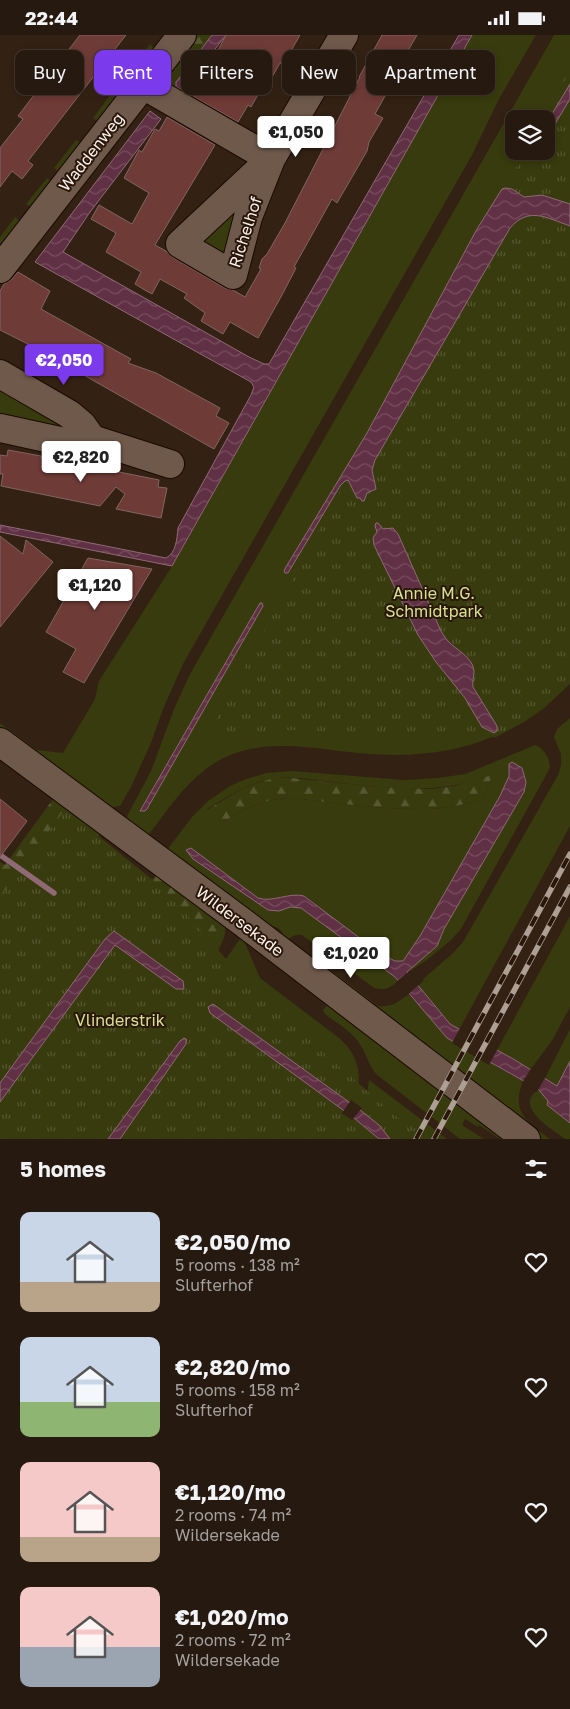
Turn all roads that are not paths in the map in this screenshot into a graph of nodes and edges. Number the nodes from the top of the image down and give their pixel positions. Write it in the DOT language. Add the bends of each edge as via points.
graph roads {
  1 [pos="182,35"];
  2 [pos="344,35"];
  3 [pos="171,50"];
  4 [pos="136,95"];
  5 [pos="161,95"];
  6 [pos="271,159"];
  7 [pos="0,269"];
  8 [pos="0,374"];
  9 [pos="0,428"];
  10 [pos="92,439"];
  11 [pos="170,464"];
  12 [pos="0,742"];
  13 [pos="526,1139"];
  1 -- 3 [label="street, Waddenweg"];
  2 -- 6 [label="street, Richelhof"];
  4 -- 7 [label="street, Waddenweg"];
  5 -- 6 [label="street"];
  6 -- 6 [label="street, Richelhof" via="248,217 232,275 180,244"];
  8 -- 10 [label="street" via="69,414"];
  9 -- 10 [label="street" via="69,443"];
  10 -- 11 [label="street"];
  12 -- 13 [label="street, Wildersekade"];
}
